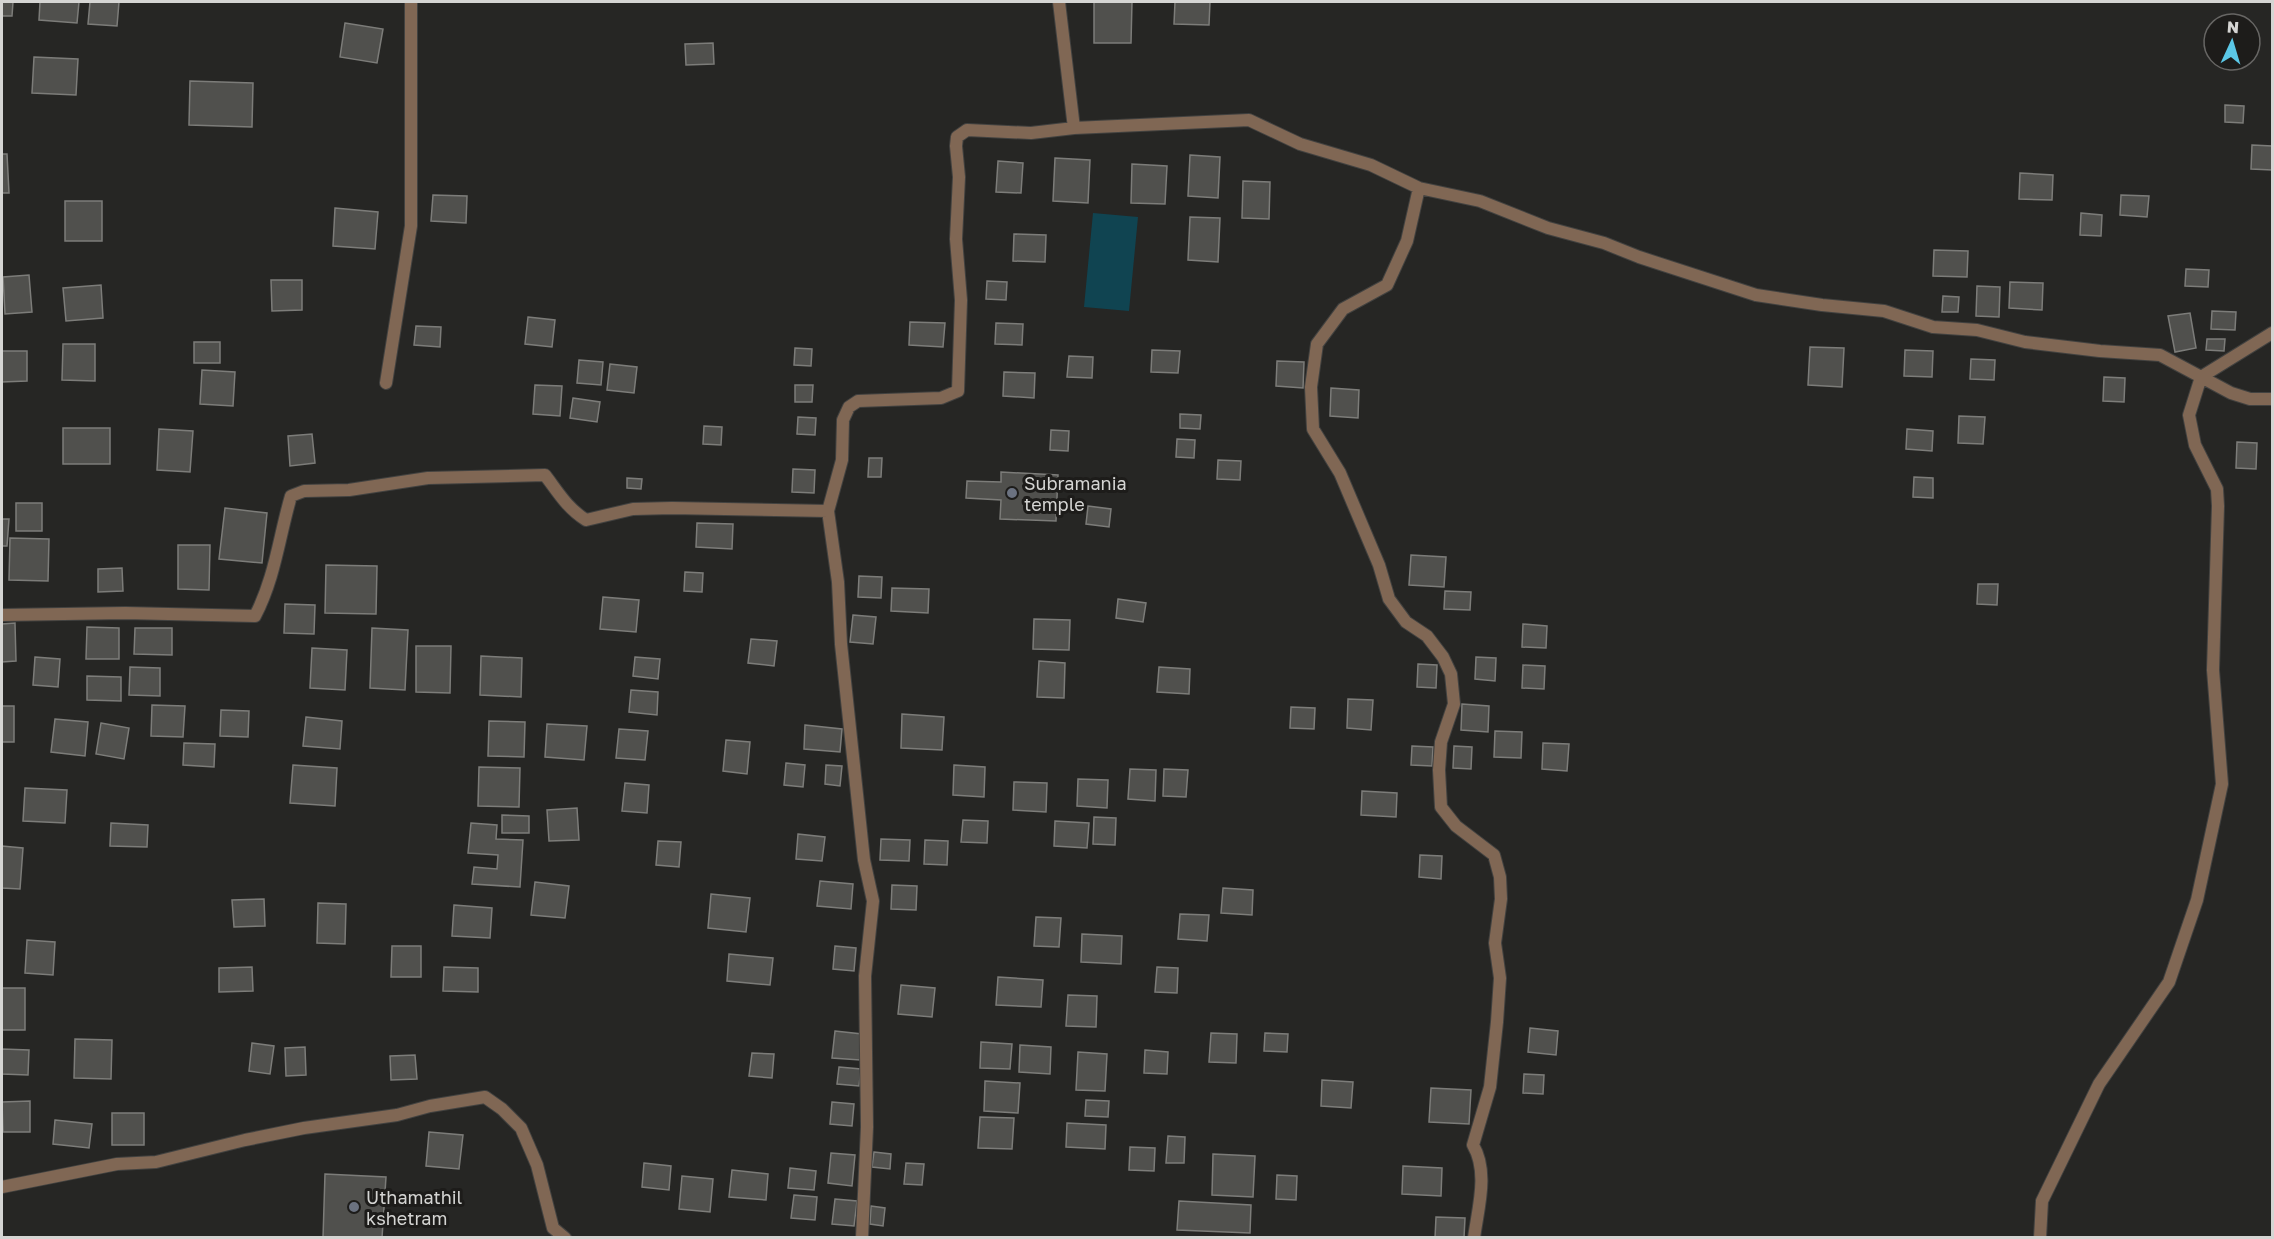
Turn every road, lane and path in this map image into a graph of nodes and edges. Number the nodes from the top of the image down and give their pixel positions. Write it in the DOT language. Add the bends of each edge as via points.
graph roads {
  1 [pos="411,2"];
  2 [pos="1059,2"];
  3 [pos="1074,128"];
  4 [pos="1419,188"];
  5 [pos="2272,333"];
  6 [pos="2201,377"];
  7 [pos="386,383"];
  8 [pos="2272,399"];
  9 [pos="828,511"];
  10 [pos="2,615"];
  11 [pos="2,1187"];
  12 [pos="565,1238"];
  13 [pos="862,1238"];
  14 [pos="1474,1238"];
  15 [pos="2040,1238"];
  1 -- 7 [label="street" via="411,226"];
  2 -- 3 [label="street"];
  3 -- 4 [label="street" via="1249,120 1300,144 1371,165"];
  3 -- 9 [label="street" via="1031,133 967,130 957,137 956,239 961,300 958,391 941,398 858,401 849,407 843,420 842,460"];
  4 -- 6 [label="street" via="1480,201 1548,228 1756,295 1884,311 1933,327 1977,330 2025,342 2160,356"];
  4 -- 14 [label="street" via="1407,241 1387,285 1343,309 1317,344 1311,387 1312,418 1313,429 1340,473 1379,565 1389,599 1406,621 1427,636 1451,674 1454,704 1442,742 1441,807 1456,826 1494,855 1500,877 1495,943 1500,978 1497,1022 1490,1088 1473,1145 1480,1157 1481,1181"];
  5 -- 6 [label="street"];
  6 -- 8 [label="street" via="2250,399"];
  6 -- 15 [label="street" via="2189,415 2195,445 2218,498 2213,670 2222,784 2197,900 2169,982 2099,1084 2042,1201"];
  9 -- 10 [label="street" via="672,507 633,509 586,520 562,501 545,475 428,478 350,490 304,491 291,496 274,570 255,616"];
  9 -- 13 [label="street" via="864,860 873,901 865,976 868,1117"];
  11 -- 12 [label="street" via="117,1164 156,1162 285,1132 485,1097 521,1128 537,1165 553,1228"];
}
